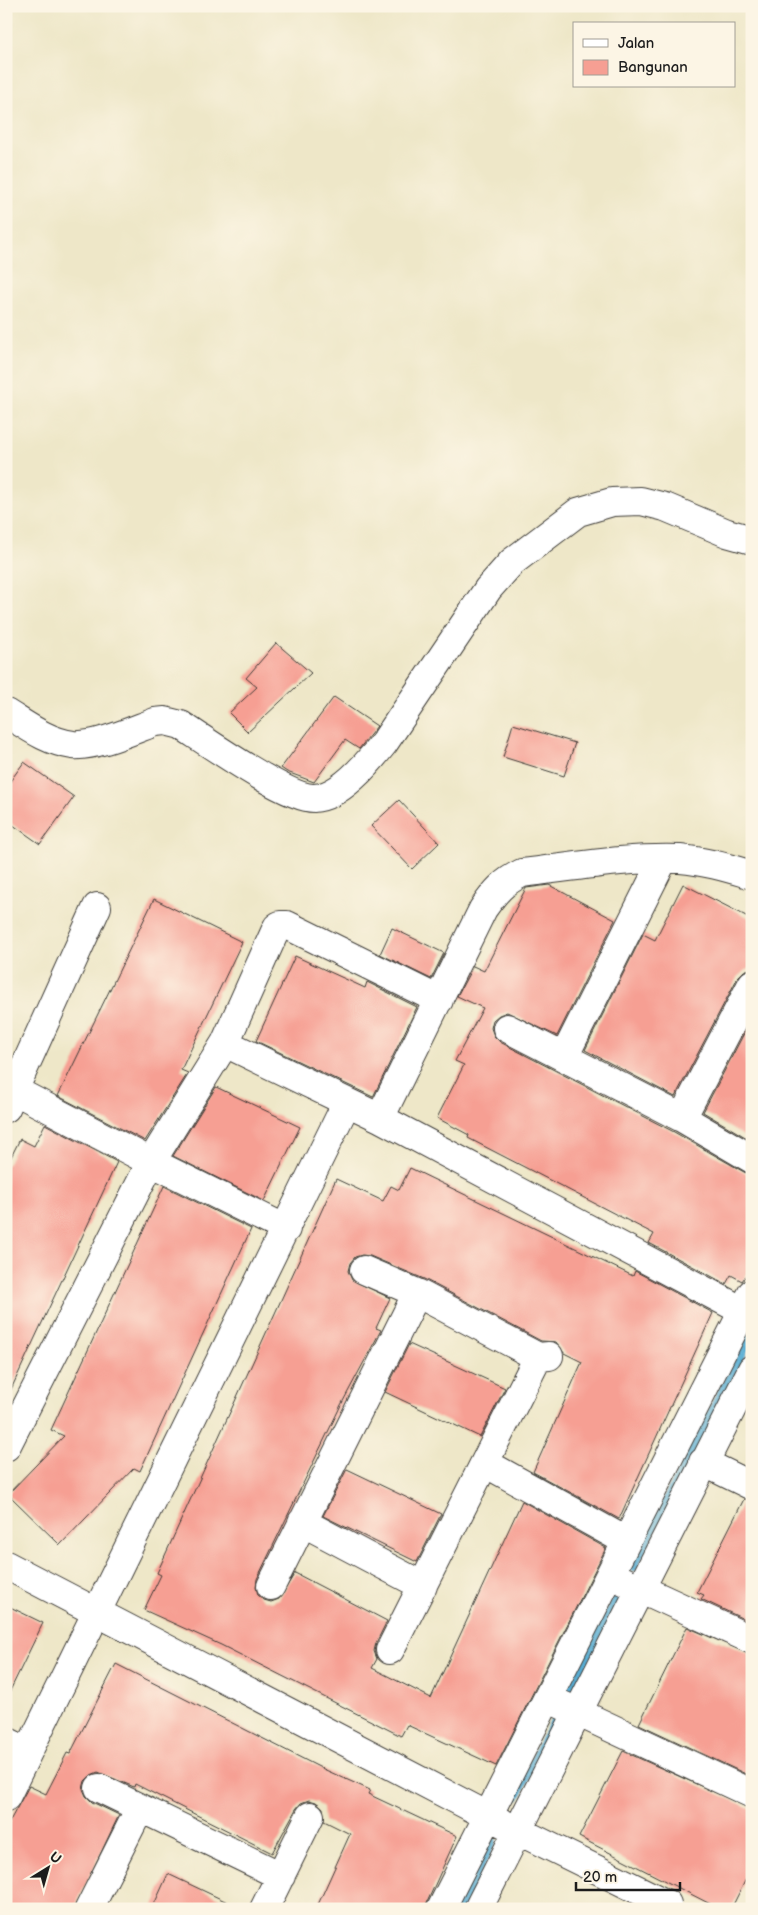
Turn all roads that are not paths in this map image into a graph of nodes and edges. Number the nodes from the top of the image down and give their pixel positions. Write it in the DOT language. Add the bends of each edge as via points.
graph roads {
  1 [pos="752,540"];
  2 [pos="6,713"];
  3 [pos="662,860"];
  4 [pos="752,875"];
  5 [pos="97,907"];
  6 [pos="752,984"];
  7 [pos="439,1000"];
  8 [pos="507,1028"];
  9 [pos="226,1043"];
  10 [pos="564,1057"];
  11 [pos="9,1095"];
  12 [pos="347,1102"];
  13 [pos="380,1118"];
  14 [pos="682,1118"];
  15 [pos="752,1159"];
  16 [pos="151,1162"];
  17 [pos="286,1229"];
  18 [pos="364,1270"];
  19 [pos="417,1293"];
  20 [pos="747,1302"];
  21 [pos="752,1369"];
  22 [pos="6,1447"];
  23 [pos="484,1462"];
  24 [pos="703,1462"];
  25 [pos="752,1486"];
  26 [pos="302,1522"];
  27 [pos="626,1541"];
  28 [pos="6,1565"];
  29 [pos="609,1575"];
  30 [pos="271,1586"];
  31 [pos="423,1586"];
  32 [pos="641,1587"];
  33 [pos="97,1611"];
  34 [pos="752,1640"];
  35 [pos="390,1650"];
  36 [pos="547,1697"];
  37 [pos="577,1712"];
  38 [pos="17,1747"];
  39 [pos="99,1788"];
  40 [pos="752,1794"];
  41 [pos="6,1797"];
  42 [pos="140,1808"];
  43 [pos="310,1816"];
  44 [pos="488,1816"];
  45 [pos="516,1830"];
  46 [pos="281,1876"];
  47 [pos="667,1904"];
  48 [pos="88,1909"];
  49 [pos="264,1909"];
  50 [pos="441,1909"];
  51 [pos="478,1909"];
  1 -- 2 [label="street" via="642,501 612,502 578,512 512,562 488,589 366,765 342,788 314,798 290,793 181,725 155,722 94,742 73,745 42,736"];
  3 -- 4 [label="street" via="717,864"];
  3 -- 7 [label="street" via="522,873 507,880 497,888 484,909"];
  3 -- 10 [label="street"];
  5 -- 11 [label="street"];
  6 -- 14 [label="street"];
  7 -- 9 [label="street" via="280,924 274,931"];
  7 -- 13 [label="street"];
  8 -- 10 [label="street"];
  9 -- 12 [label="street"];
  9 -- 16 [label="street"];
  10 -- 14 [label="street"];
  11 -- 16 [label="street"];
  12 -- 13 [label="street"];
  12 -- 17 [label="street"];
  13 -- 20 [label="street"];
  14 -- 15 [label="street"];
  16 -- 17 [label="street"];
  16 -- 22 [label="street"];
  17 -- 33 [label="street"];
  18 -- 19 [label="street"];
  19 -- 23 [label="street" via="543,1356"];
  19 -- 26 [label="street"];
  20 -- 27 [label="street"];
  21 -- 24 [label="street"];
  23 -- 27 [label="street"];
  23 -- 31 [label="street"];
  24 -- 25 [label="street"];
  24 -- 32 [label="street"];
  26 -- 30 [label="street"];
  26 -- 31 [label="street"];
  27 -- 29 [label="street"];
  28 -- 33 [label="street"];
  29 -- 32 [label="street"];
  29 -- 36 [label="street"];
  31 -- 35 [label="street"];
  32 -- 34 [label="street"];
  32 -- 37 [label="street"];
  33 -- 38 [label="street"];
  33 -- 44 [label="street"];
  36 -- 37 [label="street"];
  36 -- 44 [label="street"];
  37 -- 40 [label="street"];
  37 -- 45 [label="street"];
  38 -- 41 [label="street"];
  39 -- 42 [label="street"];
  42 -- 46 [label="street"];
  42 -- 48 [label="street"];
  43 -- 46 [label="street"];
  44 -- 45 [label="street"];
  44 -- 50 [label="street"];
  45 -- 47 [label="street"];
  45 -- 51 [label="street"];
  46 -- 49 [label="street"];
}
